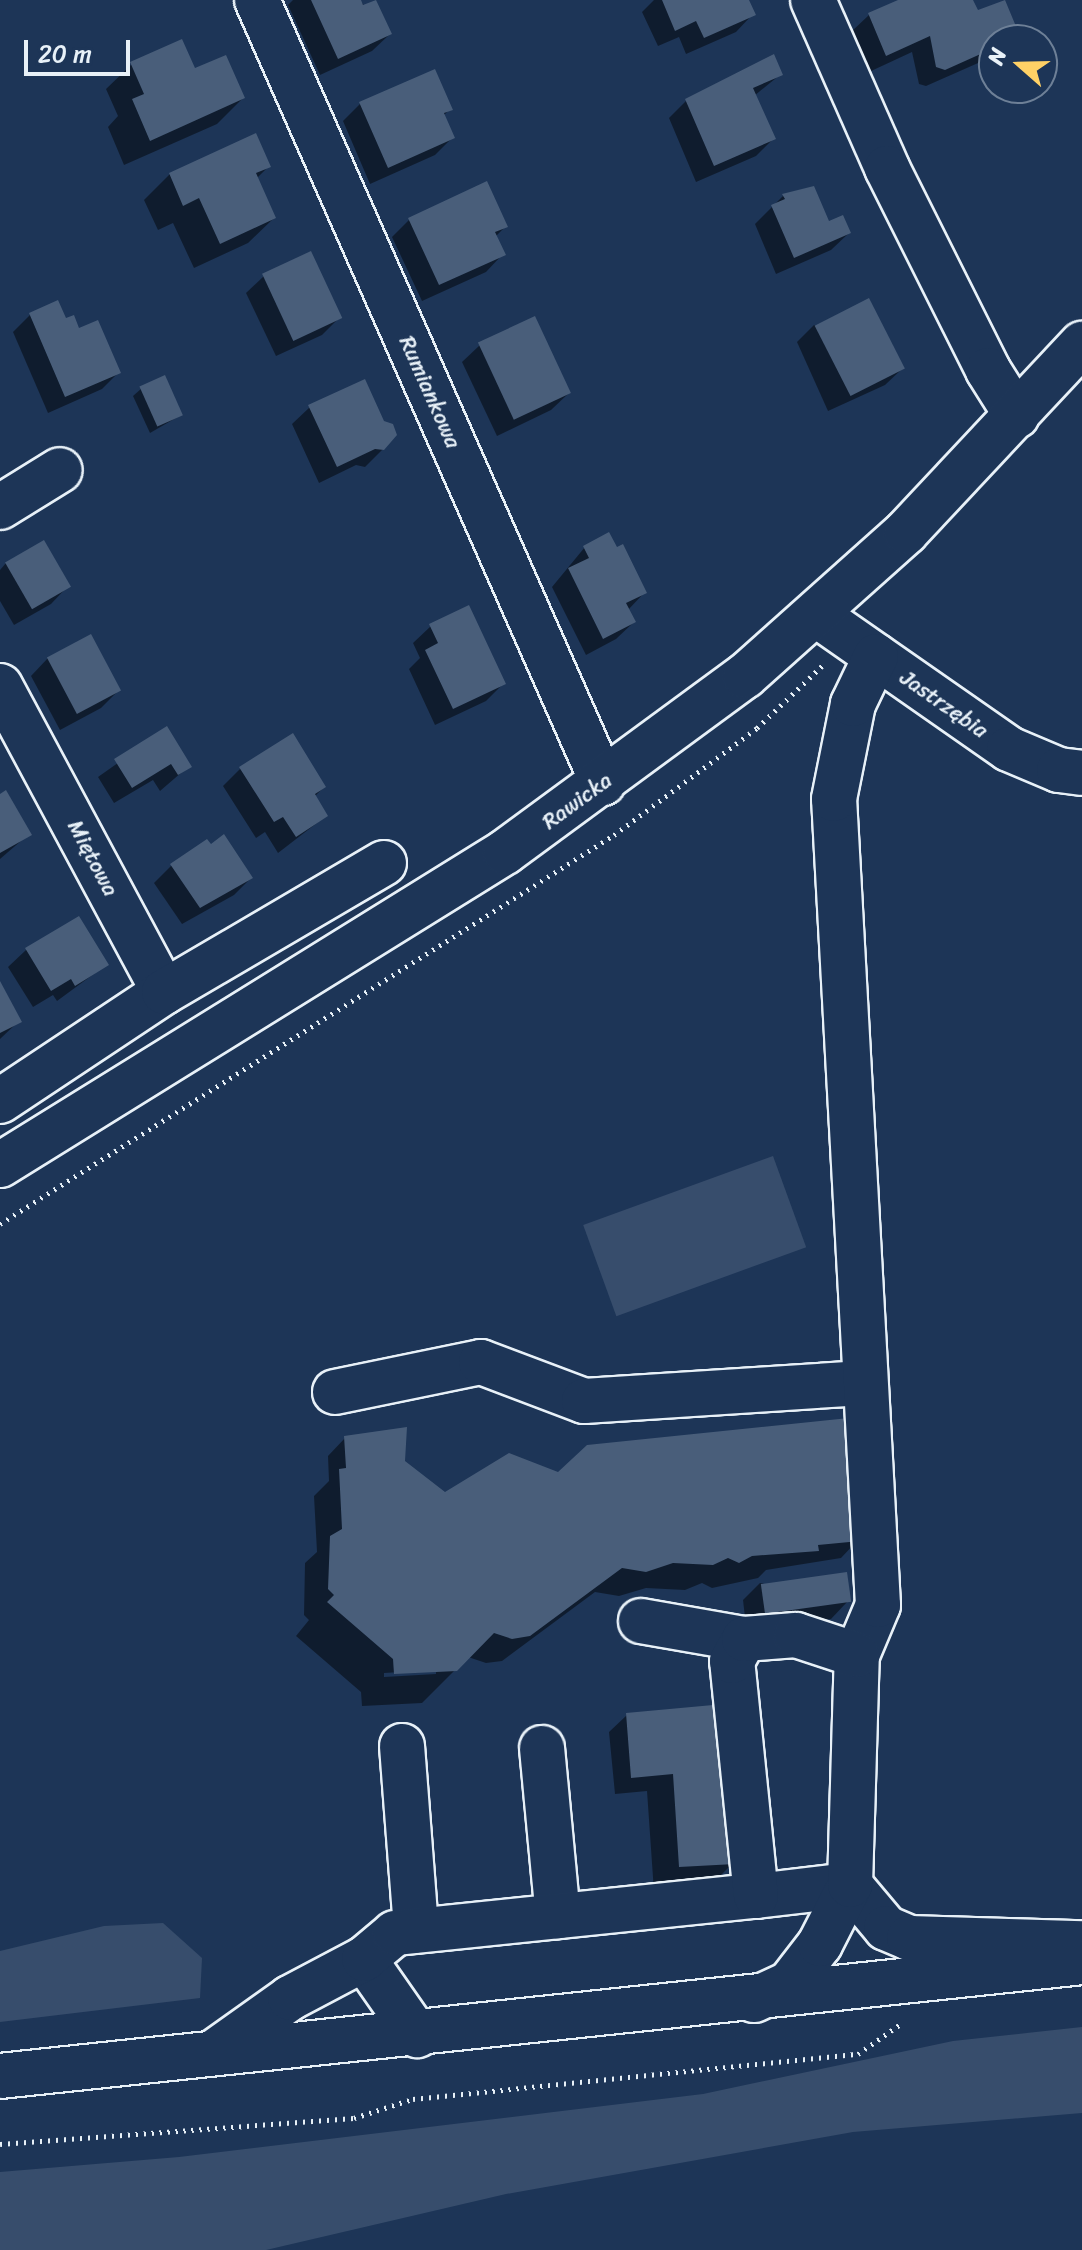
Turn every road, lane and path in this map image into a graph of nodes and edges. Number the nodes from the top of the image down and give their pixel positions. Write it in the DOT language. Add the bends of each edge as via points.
graph roads {
  1 [pos="257,0"];
  2 [pos="813,0"];
  3 [pos="1082,344"];
  4 [pos="1017,416"];
  5 [pos="60,470"];
  6 [pos="0,507"];
  7 [pos="817,615"];
  8 [pos="876,656"];
  9 [pos="0,686"];
  10 [pos="11,731"];
  11 [pos="1082,773"];
  12 [pos="603,783"];
  13 [pos="384,863"];
  14 [pos="217,961"];
  15 [pos="164,992"];
  16 [pos="248,1013"];
  17 [pos="0,1101"];
  18 [pos="0,1165"];
  19 [pos="863,1383"];
  20 [pos="335,1392"];
  21 [pos="641,1621"];
  22 [pos="744,1639"];
  23 [pos="857,1655"];
  24 [pos="402,1746"];
  25 [pos="542,1748"];
  26 [pos="850,1885"];
  27 [pos="756,1896"];
  28 [pos="558,1916"];
  29 [pos="416,1930"];
  30 [pos="1082,1943"];
  31 [pos="364,1959"];
  32 [pos="1082,1962"];
  33 [pos="754,2000"];
  34 [pos="912,2022"];
  35 [pos="417,2035"];
  36 [pos="213,2053"];
  37 [pos="0,2076"];
  38 [pos="0,2144"];
  1 -- 12 [label="street, Rumiankowa"];
  2 -- 4 [label="street" via="887,168 988,370"];
  3 -- 4 [label="street, Rawicka"];
  4 -- 7 [label="street, Rawicka"];
  5 -- 6 [label="street"];
  7 -- 8 [label="street, Jastrzębia"];
  7 -- 12 [label="street, Rawicka"];
  8 -- 11 [label="street, Jastrzębia" via="1009,749 1059,770"];
  8 -- 19 [label="street" via="853,704 834,799"];
  9 -- 10 [label="street, Miętowa"];
  10 -- 15 [label="street, Miętowa"];
  12 -- 16 [label="street, Rawicka" via="505,852"];
  13 -- 14 [label="street"];
  14 -- 15 [label="street"];
  14 -- 16 [label="street"];
  15 -- 17 [label="street"];
  16 -- 18 [label="street, Rawicka"];
  19 -- 20 [label="street" via="584,1401 481,1362"];
  19 -- 23 [label="street" via="878,1605"];
  21 -- 22 [label="street"];
  22 -- 23 [label="street" via="796,1635"];
  22 -- 27 [label="street" via="732,1661"];
  23 -- 26 [label="street"];
  24 -- 29 [label="street"];
  25 -- 28 [label="street"];
  26 -- 27 [label="street"];
  26 -- 30 [label="street" via="886,1928 909,1938"];
  26 -- 33 [label="street" via="820,1944 790,1983"];
  27 -- 28 [label="street"];
  28 -- 29 [label="street"];
  29 -- 31 [label="street" via="395,1933"];
  31 -- 35 [label="street"];
  31 -- 36 [label="street" via="290,1998"];
  32 -- 33 [label="street"];
  33 -- 35 [label="street"];
  34 -- 38 [label="path" via="899,2023 858,2054 413,2099 354,2118"];
  35 -- 36 [label="street"];
  36 -- 37 [label="street"];
}
